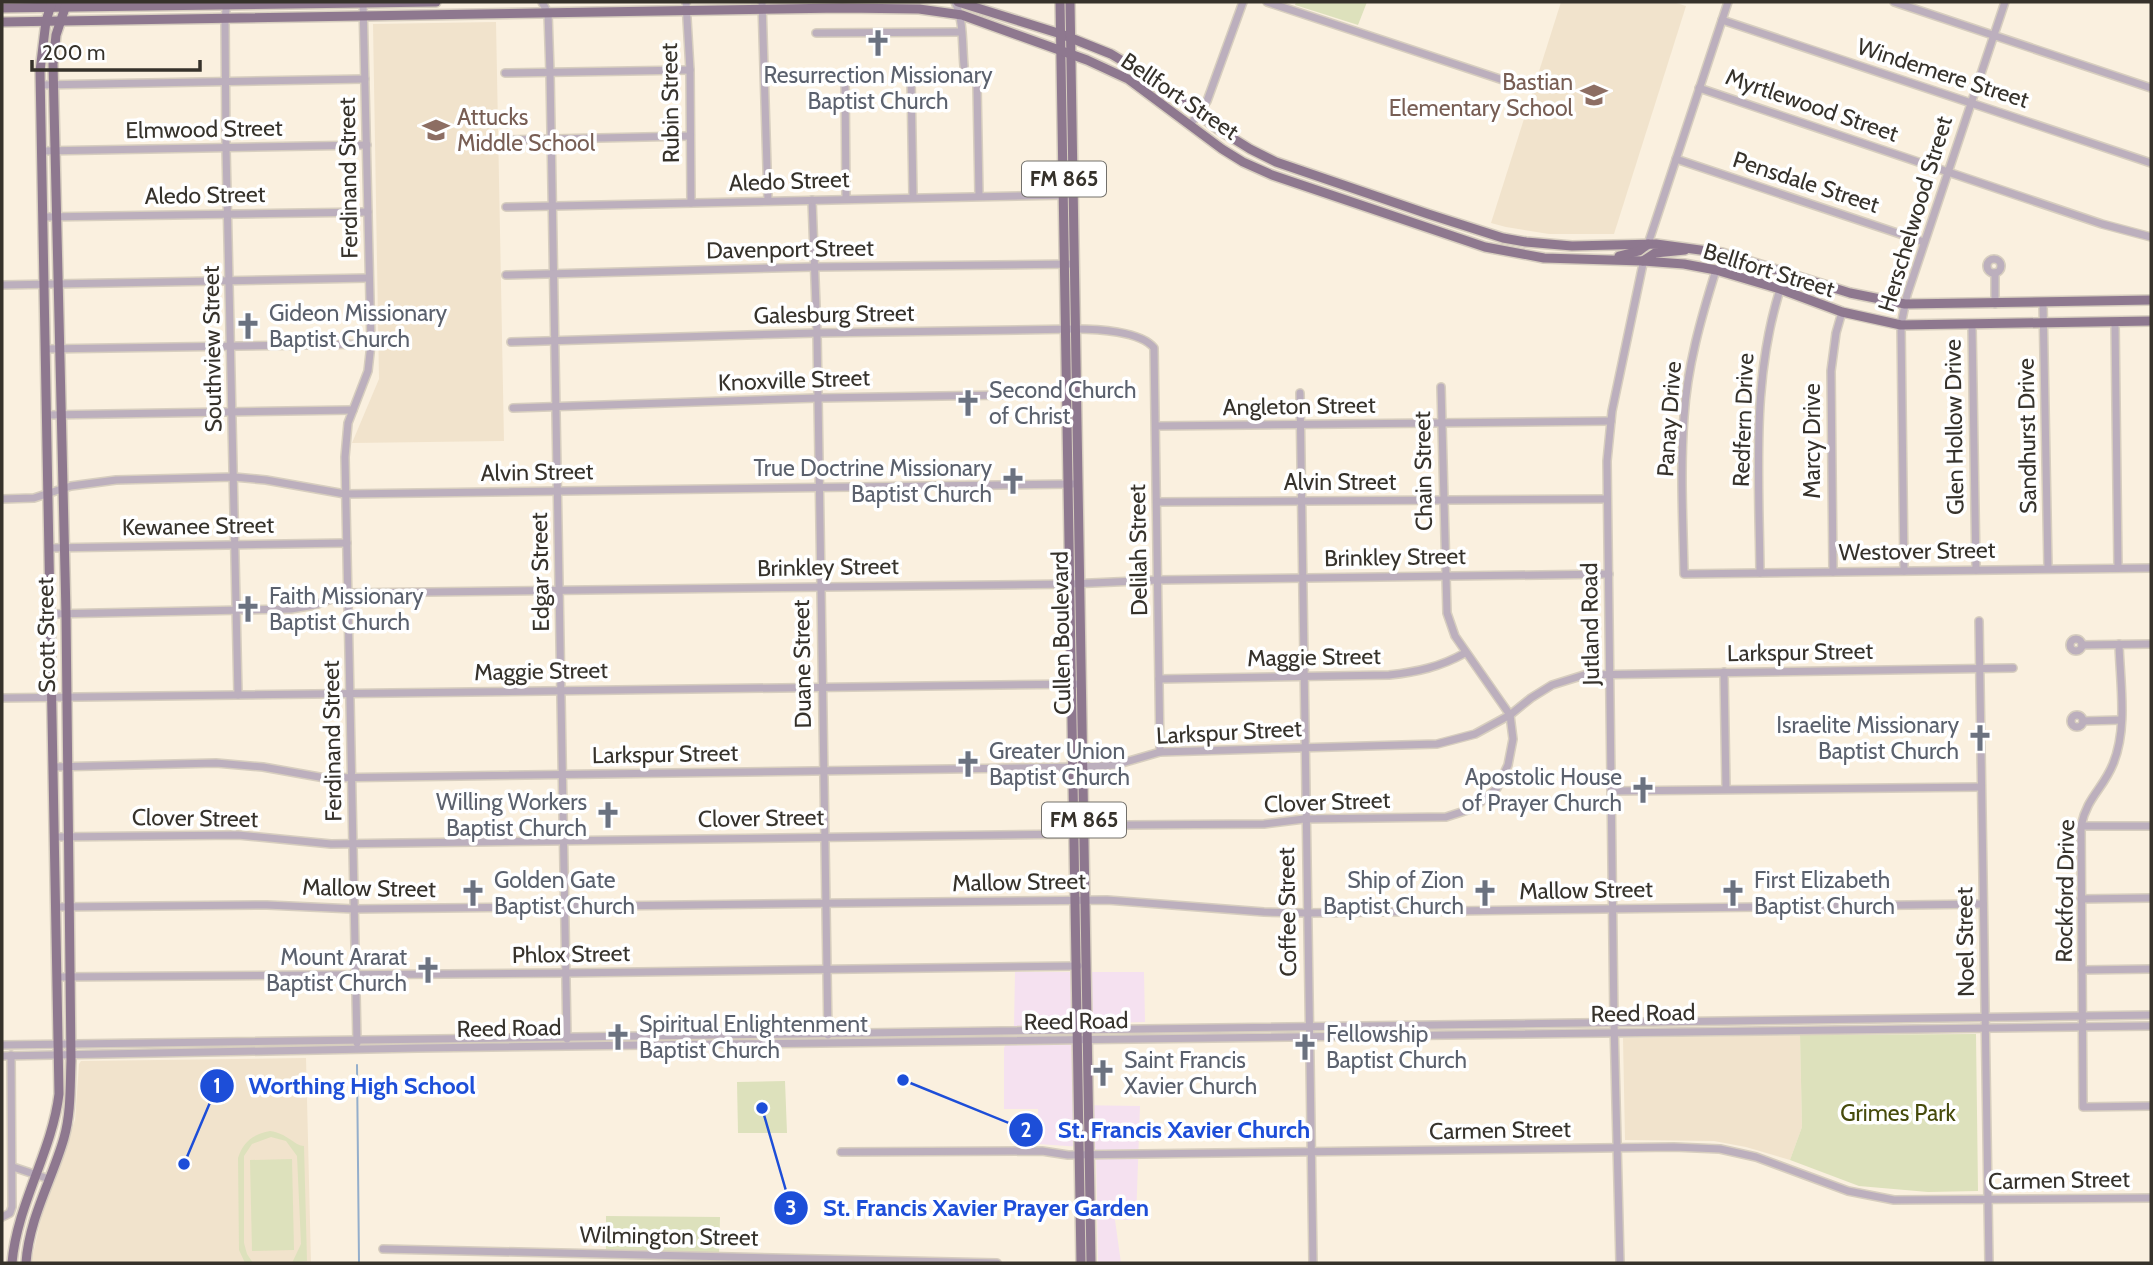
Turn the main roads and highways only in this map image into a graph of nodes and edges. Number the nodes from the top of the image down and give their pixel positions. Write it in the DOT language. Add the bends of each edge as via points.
graph roads {
  1 [pos="363,2"];
  2 [pos="404,2"];
  3 [pos="436,2"];
  4 [pos="477,2"];
  5 [pos="956,2"];
  6 [pos="1060,2"];
  7 [pos="1070,2"];
  8 [pos="182,4"];
  9 [pos="227,4"];
  10 [pos="295,4"];
  11 [pos="12,5"];
  12 [pos="51,5"];
  13 [pos="66,5"];
  14 [pos="763,5"];
  15 [pos="842,5"];
  16 [pos="919,5"];
  17 [pos="159,6"];
  18 [pos="687,6"];
  19 [pos="2,8"];
  20 [pos="478,15"];
  21 [pos="295,17"];
  22 [pos="159,20"];
  23 [pos="46,21"];
  24 [pos="60,21"];
  25 [pos="2,22"];
  26 [pos="1061,34"];
  27 [pos="1071,37"];
  28 [pos="1065,52"];
  29 [pos="1159,83"];
  30 [pos="1150,94"];
  31 [pos="1276,162"];
  32 [pos="1272,175"];
  33 [pos="1352,189"];
  34 [pos="1348,201"];
  35 [pos="1428,214"];
  36 [pos="1423,227"];
  37 [pos="1503,238"];
  38 [pos="1648,244"];
  39 [pos="1572,246"];
  40 [pos="1702,248"];
  41 [pos="1500,251"];
  42 [pos="1573,259"];
  43 [pos="1603,259"];
  44 [pos="1643,261"];
  45 [pos="2151,300"];
  46 [pos="2151,321"];
  47 [pos="1084,1155"];
  48 [pos="12,1263"];
  49 [pos="26,1263"];
  50 [pos="1081,1263"];
  51 [pos="1091,1263"];
  1 -- 2 [label="main road"];
  1 -- 10 [label="main road"];
  2 -- 3 [label="main road"];
  4 -- 20 [label="main road"];
  5 -- 26 [label="main road, Bellfort Street"];
  6 -- 26 [label="main road, Cullen Boulevard / FM 865"];
  7 -- 27 [label="main road, Cullen Boulevard / FM 865"];
  8 -- 9 [label="main road"];
  8 -- 17 [label="main road"];
  9 -- 10 [label="main road"];
  10 -- 21 [label="main road"];
  11 -- 12 [label="main road"];
  11 -- 19 [label="main road"];
  12 -- 13 [label="main road"];
  12 -- 23 [label="main road, Scott Street"];
  13 -- 17 [label="main road"];
  13 -- 24 [label="main road, Scott Street"];
  14 -- 15 [label="main road, Bellfort Street"];
  14 -- 18 [label="main road, Bellfort Street"];
  15 -- 16 [label="main road, Bellfort Street"];
  16 -- 28 [label="main road, Bellfort Street" via="962,15"];
  17 -- 22 [label="main road"];
  18 -- 20 [label="main road, Bellfort Street"];
  20 -- 21 [label="main road, Bellfort Street"];
  21 -- 22 [label="main road, Bellfort Street"];
  22 -- 24 [label="main road, Bellfort Street"];
  23 -- 24 [label="main road, Bellfort Street"];
  23 -- 25 [label="main road, Bellfort Street"];
  23 -- 48 [label="main road, Scott Street" via="40,85 59,1049 56,1119 20,1219"];
  24 -- 49 [label="main road, Scott Street" via="54,85 71,1049 69,1116 36,1213"];
  26 -- 27 [label="main road, Bellfort Street"];
  26 -- 28 [label="main road, Cullen Boulevard / FM 865"];
  27 -- 28 [label="main road, Cullen Boulevard / FM 865"];
  27 -- 29 [label="main road, Bellfort Street"];
  28 -- 30 [label="main road, Bellfort Street" via="1111,70"];
  28 -- 47 [label="main road, Cullen Boulevard / FM 865"];
  29 -- 30 [label="main road"];
  29 -- 31 [label="main road, Bellfort Street" via="1233,140"];
  30 -- 32 [label="main road, Bellfort Street" via="1222,149"];
  31 -- 32 [label="main road"];
  31 -- 33 [label="main road, Bellfort Street"];
  32 -- 34 [label="main road, Bellfort Street"];
  33 -- 34 [label="main road"];
  33 -- 35 [label="main road, Bellfort Street"];
  34 -- 36 [label="main road, Bellfort Street"];
  35 -- 36 [label="main road"];
  35 -- 37 [label="main road, Bellfort Street"];
  36 -- 41 [label="main road, Bellfort Street"];
  37 -- 39 [label="main road, Bellfort Street"];
  37 -- 41 [label="main road"];
  38 -- 39 [label="main road, Bellfort Street"];
  38 -- 40 [label="main road, Bellfort Street"];
  38 -- 43 [label="main road" via="1639,251"];
  39 -- 42 [label="main road"];
  40 -- 44 [label="main road" via="1659,252"];
  40 -- 45 [label="main road, Bellfort Street" via="1850,293 1905,304"];
  41 -- 42 [label="main road, Bellfort Street"];
  42 -- 43 [label="main road, Bellfort Street"];
  43 -- 44 [label="main road, Bellfort Street"];
  44 -- 46 [label="main road, Bellfort Street" via="1716,270 1842,312 1901,326"];
  47 -- 50 [label="main road, Cullen Boulevard / FM 865"];
  47 -- 51 [label="main road, Cullen Boulevard / FM 865"];
}
